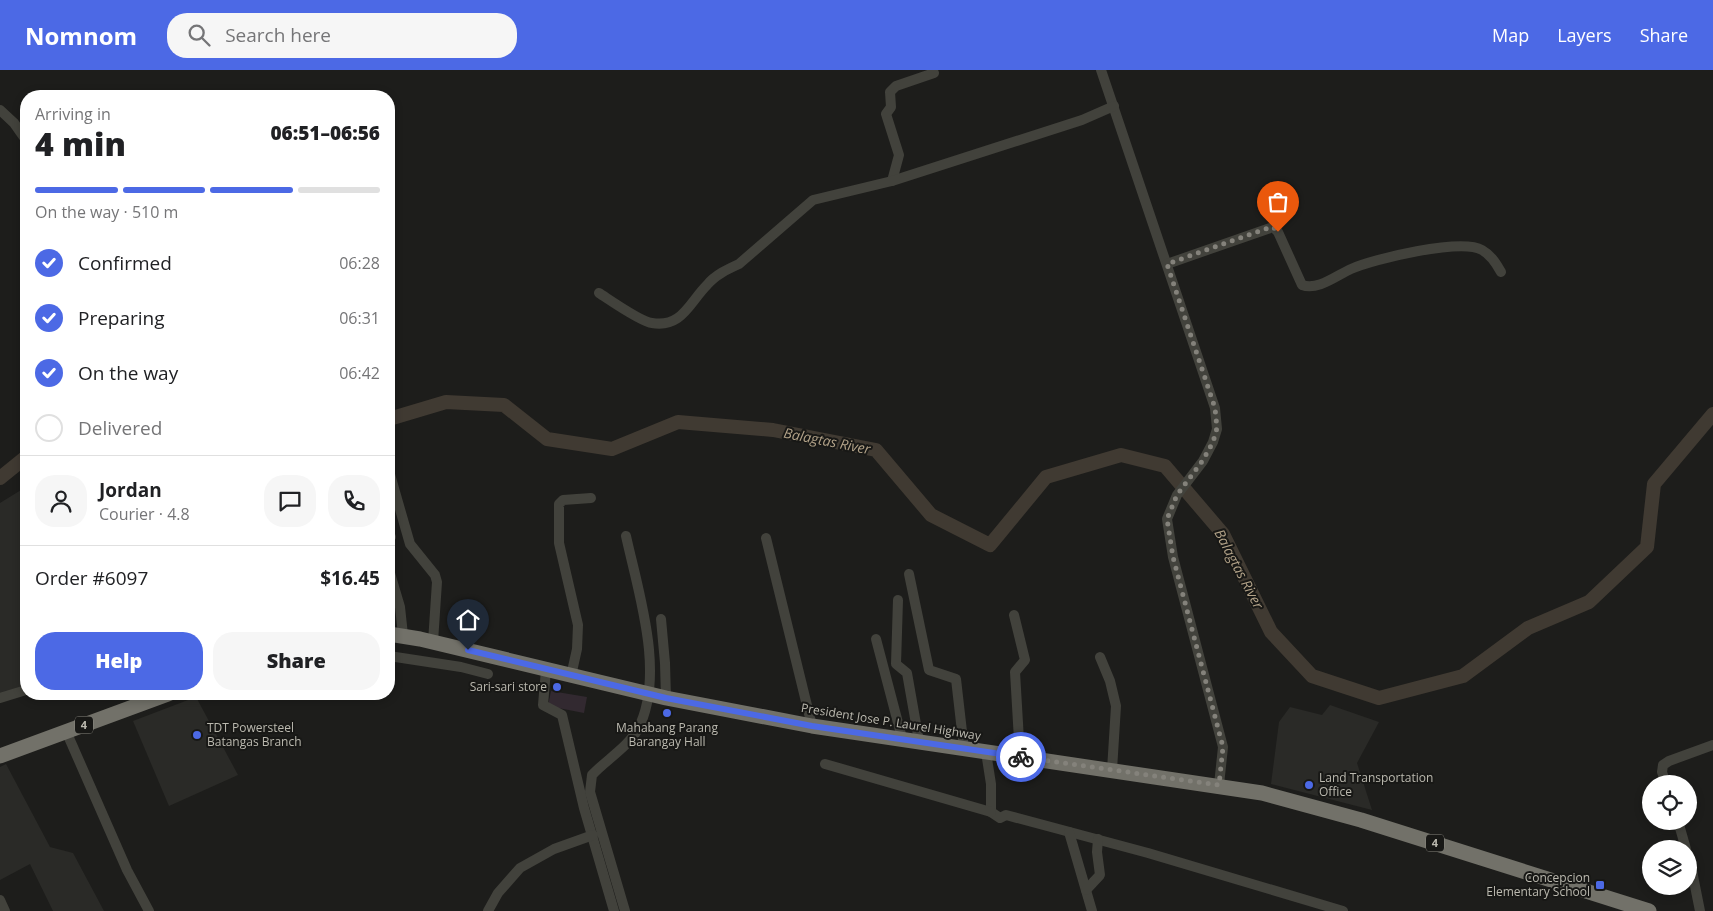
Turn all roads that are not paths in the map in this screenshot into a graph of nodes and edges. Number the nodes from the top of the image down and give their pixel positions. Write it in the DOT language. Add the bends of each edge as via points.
graph roads {
  1 [pos="1101,70"];
  2 [pos="934,73"];
  3 [pos="1114,106"];
  4 [pos="0,110"];
  5 [pos="20,132"];
  6 [pos="892,181"];
  7 [pos="1167,264"];
  8 [pos="1502,272"];
  9 [pos="598,293"];
  10 [pos="395,492"];
  11 [pos="591,498"];
  12 [pos="626,536"];
  13 [pos="766,538"];
  14 [pos="909,574"];
  15 [pos="395,590"];
  16 [pos="898,600"];
  17 [pos="1014,615"];
  18 [pos="661,619"];
  19 [pos="396,634"];
  20 [pos="876,639"];
  21 [pos="433,642"];
  22 [pos="395,657"];
  23 [pos="1100,657"];
  24 [pos="546,670"];
  25 [pos="488,674"];
  26 [pos="571,676"];
  27 [pos="20,692"];
  28 [pos="647,694"];
  29 [pos="0,698"];
  30 [pos="666,698"];
  31 [pos="151,700"];
  32 [pos="812,726"];
  33 [pos="66,732"];
  34 [pos="902,738"];
  35 [pos="918,741"];
  36 [pos="1713,746"];
  37 [pos="964,749"];
  38 [pos="986,752"];
  39 [pos="0,756"];
  40 [pos="1020,757"];
  41 [pos="826,764"];
  42 [pos="1112,770"];
  43 [pos="1663,775"];
  44 [pos="1219,785"];
  45 [pos="991,812"];
  46 [pos="1069,832"];
  47 [pos="593,835"];
  48 [pos="1098,839"];
  49 [pos="1086,890"];
  50 [pos="1697,895"];
  51 [pos="0,900"];
  52 [pos="5,911"];
  53 [pos="149,911"];
  54 [pos="488,911"];
  55 [pos="614,911"];
  56 [pos="625,911"];
  57 [pos="1092,911"];
  58 [pos="1343,911"];
  59 [pos="1649,911"];
  60 [pos="1700,911"];
  1 -- 3 [label="street"];
  2 -- 6 [label="street" via="896,86 890,92 891,107 886,114 899,155"];
  3 -- 6 [label="street" via="1082,120"];
  3 -- 7 [label="street"];
  4 -- 5 [label="street"];
  6 -- 9 [label="street" via="813,200 739,264 707,284 688,311 672,323 650,324"];
  7 -- 8 [label="street" via="1273,227 1302,285 1306,287 1332,280 1352,268 1406,253 1464,245 1481,249 1494,259"];
  7 -- 44 [label="street" via="1215,408 1217,428 1203,460 1177,495 1167,519 1167,530 1223,747"];
  10 -- 21 [label="street" via="410,544 437,582"];
  11 -- 26 [label="street" via="563,500 559,504 560,543 578,625"];
  12 -- 28 [label="street" via="646,629 650,675"];
  13 -- 32 [label="street"];
  14 -- 37 [label="street" via="929,670 956,680"];
  15 -- 19 [label="street" via="400,606"];
  16 -- 35 [label="street" via="896,664 907,674"];
  17 -- 40 [label="street" via="1025,660 1015,672"];
  18 -- 30 [label="street"];
  19 -- 21 [label="highway, President Jose P. Laurel Highway / 4"];
  20 -- 34 [label="street"];
  21 -- 24 [label="highway, President Jose P. Laurel Highway / 4"];
  22 -- 25 [label="street"];
  23 -- 42 [label="street" via="1116,706"];
  24 -- 26 [label="highway, President Jose P. Laurel Highway / 4"];
  24 -- 47 [label="street" via="543,705 562,715"];
  26 -- 28 [label="highway, President Jose P. Laurel Highway / 4"];
  27 -- 29 [label="street"];
  28 -- 30 [label="highway, President Jose P. Laurel Highway / 4"];
  28 -- 56 [label="street" via="646,708 638,729 592,775 590,792"];
  30 -- 32 [label="highway, President Jose P. Laurel Highway / 4"];
  31 -- 33 [label="highway, 4"];
  32 -- 34 [label="highway, President Jose P. Laurel Highway / 4"];
  33 -- 39 [label="highway, 4"];
  33 -- 53 [label="street" via="127,870"];
  34 -- 35 [label="highway, President Jose P. Laurel Highway / 4"];
  35 -- 37 [label="highway, President Jose P. Laurel Highway / 4"];
  36 -- 43 [label="street" via="1669,761 1663,765"];
  37 -- 38 [label="highway, President Jose P. Laurel Highway / 4"];
  38 -- 40 [label="highway, President Jose P. Laurel Highway / 4"];
  38 -- 45 [label="street"];
  40 -- 42 [label="highway, President Jose P. Laurel Highway / 4"];
  41 -- 45 [label="street"];
  42 -- 44 [label="highway, President Jose P. Laurel Highway / 4"];
  44 -- 59 [label="highway, President Jose P. Laurel Highway / 4" via="1301,802"];
  45 -- 46 [label="street" via="1000,818 1006,815"];
  46 -- 48 [label="street"];
  46 -- 49 [label="street"];
  47 -- 54 [label="street" via="554,849 520,868 498,893"];
  47 -- 55 [label="street"];
  48 -- 49 [label="street" via="1100,875"];
  48 -- 58 [label="street"];
  49 -- 57 [label="street"];
  50 -- 60 [label="street"];
  51 -- 52 [label="street"];
}
